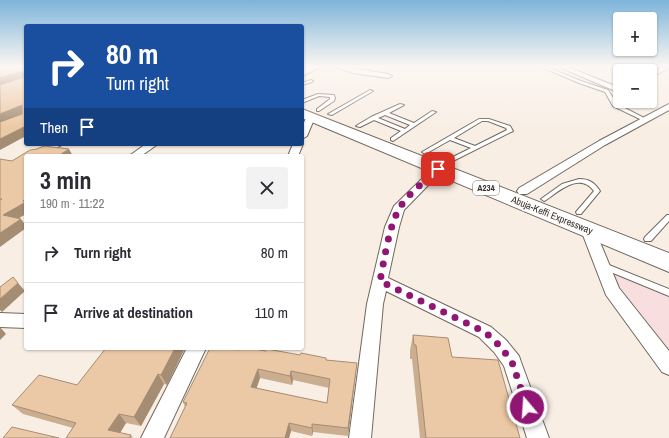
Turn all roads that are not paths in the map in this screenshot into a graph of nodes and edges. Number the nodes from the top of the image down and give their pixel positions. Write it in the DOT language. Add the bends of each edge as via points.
graph roads {
  1 [pos="596,87"];
  2 [pos="371,91"];
  3 [pos="402,105"];
  4 [pos="669,107"];
  5 [pos="311,110"];
  6 [pos="434,112"];
  7 [pos="385,113"];
  8 [pos="646,120"];
  9 [pos="366,122"];
  10 [pos="414,125"];
  11 [pos="304,130"];
  12 [pos="399,135"];
  13 [pos="450,138"];
  14 [pos="54,146"];
  15 [pos="150,146"];
  16 [pos="476,148"];
  17 [pos="425,152"];
  18 [pos="37,154"];
  19 [pos="137,154"];
  20 [pos="444,165"];
  21 [pos="523,191"];
  22 [pos="544,199"];
  23 [pos="579,212"];
  24 [pos="669,217"];
  25 [pos="588,230"];
  26 [pos="648,239"];
  27 [pos="669,247"];
  28 [pos="669,263"];
  29 [pos="602,265"];
  30 [pos="380,281"];
  31 [pos="669,293"];
  32 [pos="0,320"];
  33 [pos="24,321"];
  34 [pos="196,350"];
  35 [pos="669,366"];
  36 [pos="152,438"];
  37 [pos="360,438"];
  38 [pos="538,438"];
  1 -- 8 [label="lane" via="607,91 615,105"];
  2 -- 5 [label="lane"];
  3 -- 7 [label="lane"];
  4 -- 8 [label="street"];
  5 -- 9 [label="highway, Abuja-Keffi Expressway / A234"];
  5 -- 11 [label="street"];
  5 -- 20 [label="highway, Abuja-Keffi Expressway / A234"];
  6 -- 10 [label="lane"];
  7 -- 9 [label="lane"];
  7 -- 10 [label="lane"];
  8 -- 21 [label="street" via="602,143"];
  9 -- 12 [label="highway, Abuja-Keffi Expressway / A234"];
  10 -- 12 [label="lane"];
  12 -- 17 [label="highway, Abuja-Keffi Expressway / A234"];
  13 -- 16 [label="lane"];
  13 -- 16 [label="lane" via="481,120 489,120 510,130"];
  13 -- 17 [label="lane"];
  14 -- 18 [label="street"];
  15 -- 19 [label="street"];
  16 -- 20 [label="lane"];
  17 -- 20 [label="highway, Abuja-Keffi Expressway / A234"];
  20 -- 21 [label="highway, Abuja-Keffi Expressway / A234"];
  20 -- 25 [label="highway, Abuja-Keffi Expressway / A234"];
  20 -- 30 [label="street" via="398,209"];
  21 -- 22 [label="highway, Abuja-Keffi Expressway / A234"];
  22 -- 23 [label="highway, Abuja-Keffi Expressway / A234"];
  22 -- 23 [label="lane" via="567,183 588,182 595,186 597,191"];
  23 -- 26 [label="highway, Abuja-Keffi Expressway / A234"];
  24 -- 26 [label="lane"];
  25 -- 28 [label="highway, Abuja-Keffi Expressway / A234"];
  25 -- 29 [label="street"];
  26 -- 27 [label="highway, Abuja-Keffi Expressway / A234"];
  29 -- 31 [label="lane"];
  29 -- 35 [label="street" via="612,291"];
  30 -- 37 [label="street" via="375,304"];
  30 -- 38 [label="street" via="485,332 500,346 512,362"];
  32 -- 33 [label="street"];
  34 -- 36 [label="street"];
}
